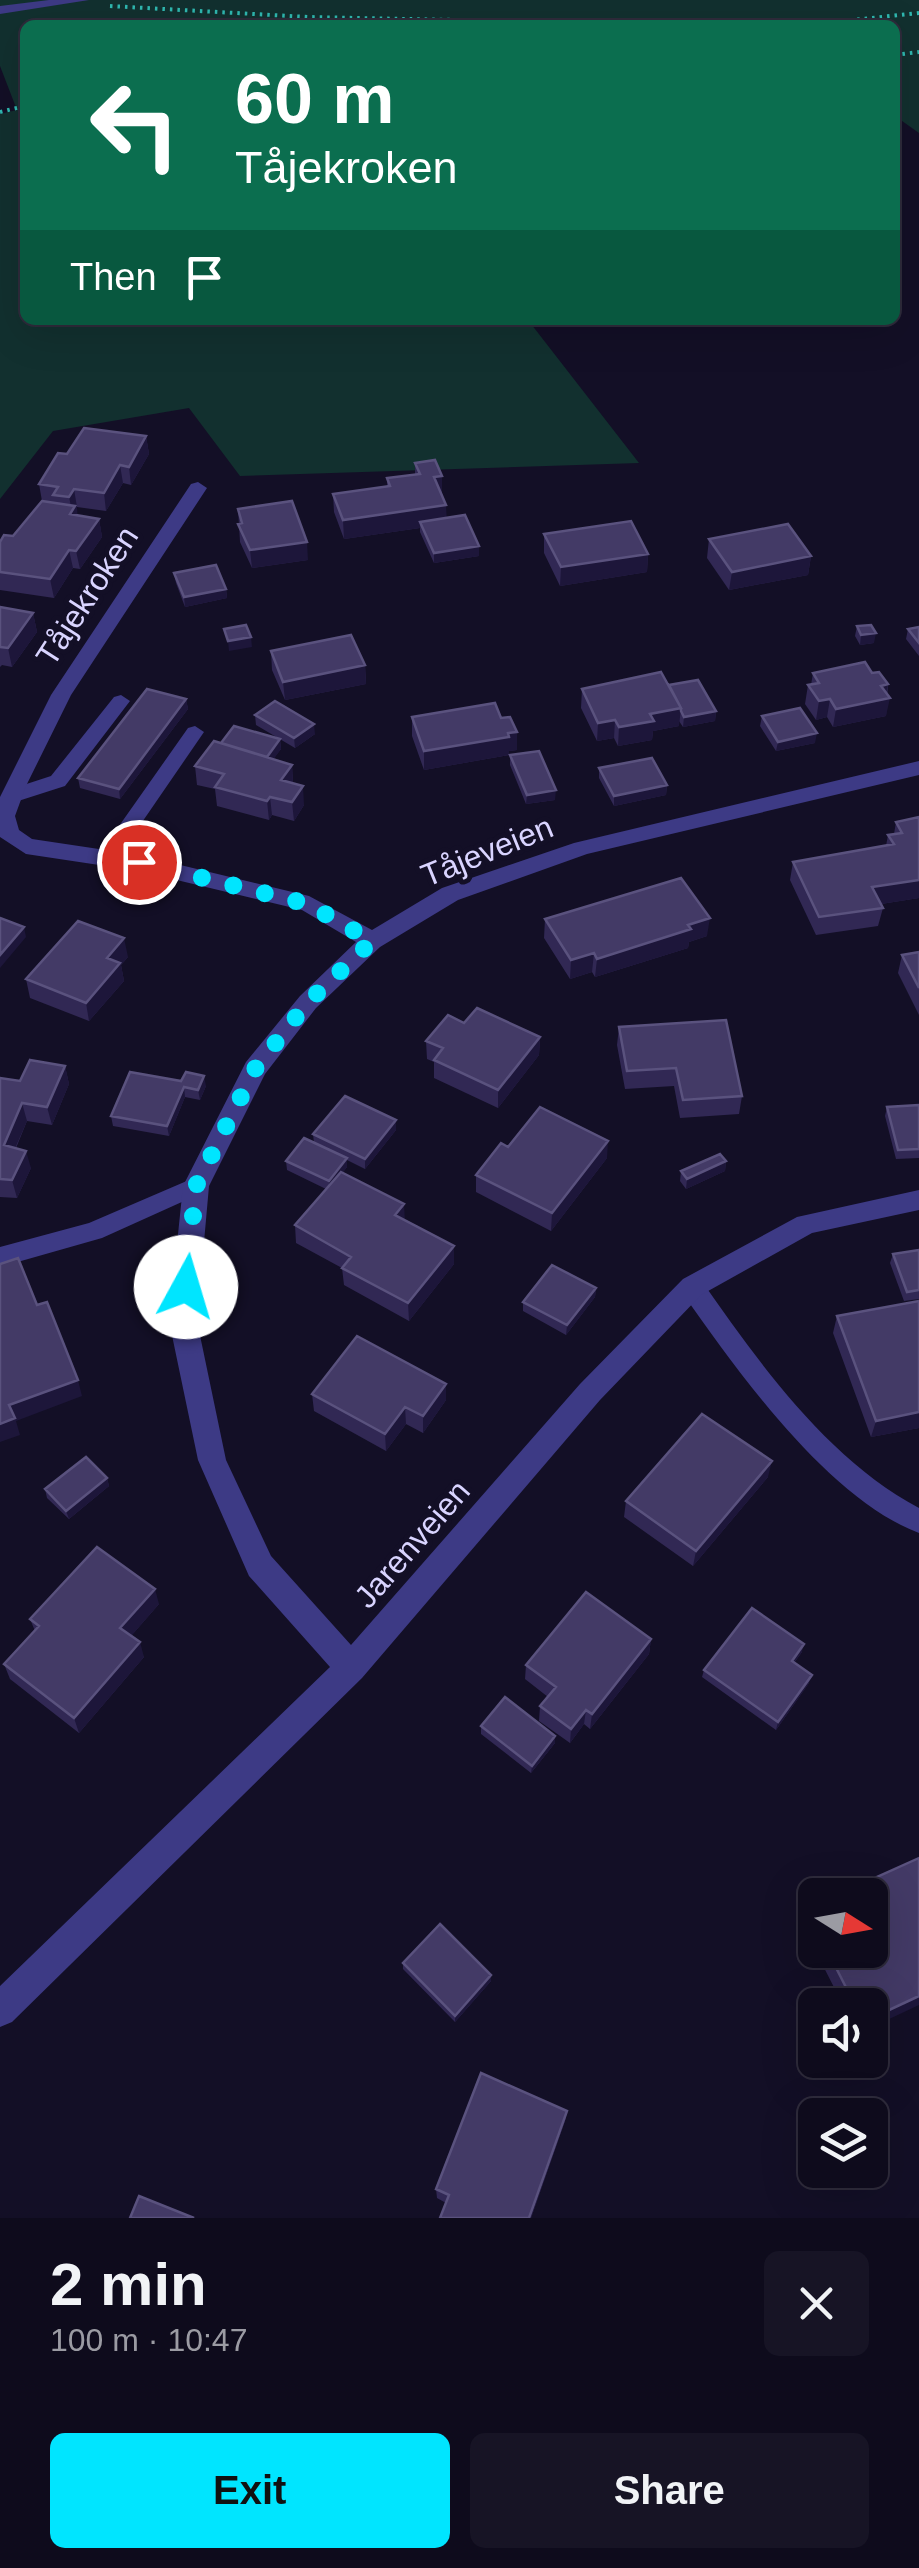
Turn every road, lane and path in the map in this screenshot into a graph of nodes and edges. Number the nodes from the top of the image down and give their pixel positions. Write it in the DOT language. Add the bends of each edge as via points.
graph roads {
  1 [pos="82,0"];
  2 [pos="54,2"];
  3 [pos="0,10"];
  4 [pos="919,13"];
  5 [pos="479,20"];
  6 [pos="852,20"];
  7 [pos="198,488"];
  8 [pos="121,701"];
  9 [pos="194,732"];
  10 [pos="919,768"];
  11 [pos="12,796"];
  12 [pos="107,858"];
  13 [pos="372,941"];
  14 [pos="196,1186"];
  15 [pos="919,1200"];
  16 [pos="0,1257"];
  17 [pos="692,1287"];
  18 [pos="919,1521"];
  19 [pos="351,1668"];
  20 [pos="0,2010"];
  1 -- 2 [label="street"];
  2 -- 3 [label="street"];
  2 -- 5 [label="path"];
  4 -- 6 [label="path"];
  7 -- 11 [label="street, Tåjekroken" via="61,695"];
  8 -- 11 [label="lane" via="58,781"];
  9 -- 12 [label="lane"];
  10 -- 13 [label="street, Tåjeveien" via="582,848 450,894"];
  11 -- 12 [label="street" via="4,816 10,834 26,846"];
  12 -- 13 [label="street" via="308,904"];
  13 -- 14 [label="street, Tåjeveien" via="308,1002 255,1069"];
  14 -- 16 [label="lane" via="94,1231"];
  14 -- 19 [label="street, Tåjeveien" via="183,1321 212,1460 260,1566"];
  15 -- 17 [label="street, Jarenveien" via="806,1224"];
  17 -- 18 [label="lane" via="721,1331 839,1465"];
  17 -- 19 [label="street, Jarenveien" via="590,1392"];
  19 -- 20 [label="street, Jarenveien"];
}
